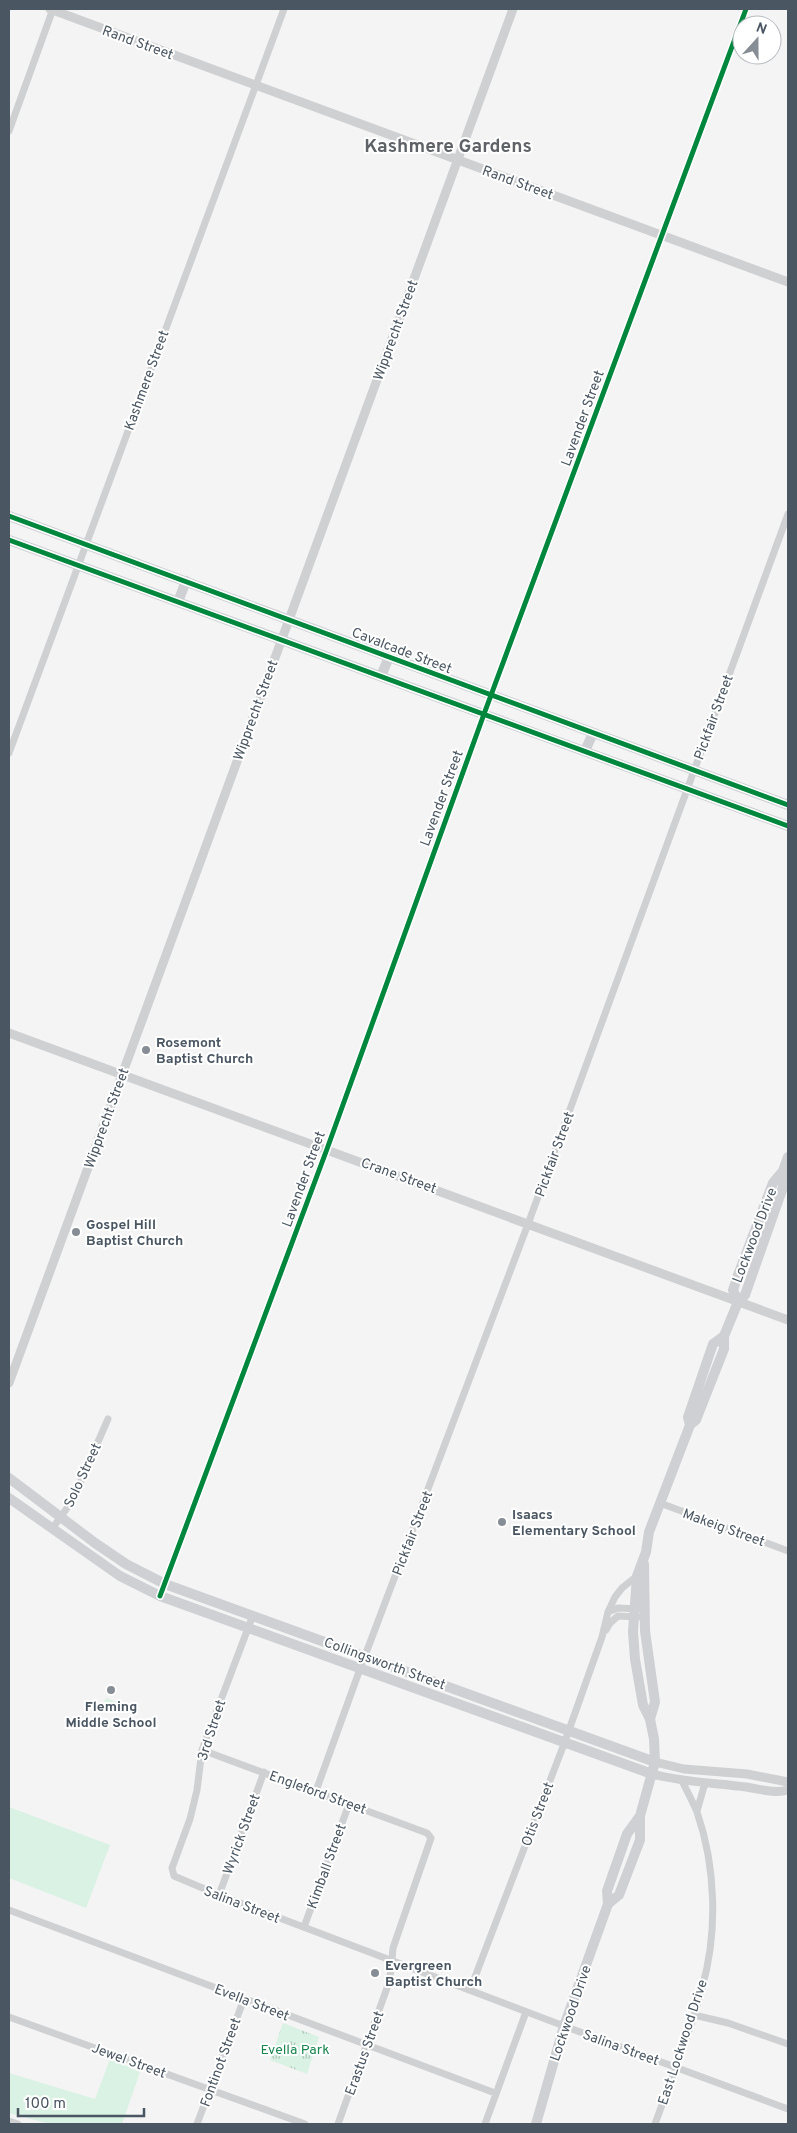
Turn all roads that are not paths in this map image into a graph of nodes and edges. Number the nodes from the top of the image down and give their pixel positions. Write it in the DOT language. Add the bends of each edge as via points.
graph roads {
  1 [pos="52,9"];
  2 [pos="284,9"];
  3 [pos="513,9"];
  4 [pos="746,9"];
  5 [pos="256,85"];
  6 [pos="9,131"];
  7 [pos="458,160"];
  8 [pos="662,235"];
  9 [pos="788,282"];
  10 [pos="788,514"];
  11 [pos="9,516"];
  12 [pos="9,540"];
  13 [pos="85,543"];
  14 [pos="77,565"];
  15 [pos="186,580"];
  16 [pos="178,602"];
  17 [pos="288,618"];
  18 [pos="280,639"];
  19 [pos="389,657"];
  20 [pos="381,676"];
  21 [pos="491,695"];
  22 [pos="484,714"];
  23 [pos="592,733"];
  24 [pos="585,751"];
  25 [pos="9,753"];
  26 [pos="693,770"];
  27 [pos="687,790"];
  28 [pos="788,805"];
  29 [pos="788,826"];
  30 [pos="9,1033"];
  31 [pos="123,1074"];
  32 [pos="327,1148"];
  33 [pos="788,1157"];
  34 [pos="528,1224"];
  35 [pos="738,1302"];
  36 [pos="788,1320"];
  37 [pos="9,1383"];
  38 [pos="108,1418"];
  39 [pos="9,1478"];
  40 [pos="9,1498"];
  41 [pos="660,1503"];
  42 [pos="61,1518"];
  43 [pos="52,1529"];
  44 [pos="788,1550"];
  45 [pos="644,1559"];
  46 [pos="637,1576"];
  47 [pos="165,1584"];
  48 [pos="160,1596"];
  49 [pos="608,1612"];
  50 [pos="639,1613"];
  51 [pos="253,1615"];
  52 [pos="248,1628"];
  53 [pos="602,1637"];
  54 [pos="365,1656"];
  55 [pos="360,1668"];
  56 [pos="569,1731"];
  57 [pos="564,1744"];
  58 [pos="202,1750"];
  59 [pos="655,1762"];
  60 [pos="264,1772"];
  61 [pos="652,1774"];
  62 [pos="682,1781"];
  63 [pos="788,1782"];
  64 [pos="705,1783"];
  65 [pos="788,1790"];
  66 [pos="316,1791"];
  67 [pos="349,1804"];
  68 [pos="697,1811"];
  69 [pos="431,1838"];
  70 [pos="174,1876"];
  71 [pos="219,1895"];
  72 [pos="9,1910"];
  73 [pos="304,1927"];
  74 [pos="392,1960"];
  75 [pos="470,1990"];
  76 [pos="244,1999"];
  77 [pos="526,2012"];
  78 [pos="694,2015"];
  79 [pos="9,2017"];
  80 [pos="564,2026"];
  81 [pos="788,2044"];
  82 [pos="368,2045"];
  83 [pos="675,2067"];
  84 [pos="210,2089"];
  85 [pos="495,2093"];
  86 [pos="788,2109"];
  87 [pos="9,2122"];
  88 [pos="18,2124"];
  89 [pos="197,2124"];
  90 [pos="305,2124"];
  91 [pos="338,2124"];
  92 [pos="485,2124"];
  93 [pos="536,2124"];
  94 [pos="655,2124"];
  1 -- 5 [label="street, Rand Street"];
  1 -- 6 [label="street"];
  2 -- 5 [label="street, Kashmere Street"];
  3 -- 7 [label="street, Wipprecht Street"];
  4 -- 8 [label="street, Lavender Street"];
  5 -- 7 [label="street, Rand Street"];
  5 -- 13 [label="street, Kashmere Street"];
  7 -- 8 [label="street, Rand Street"];
  7 -- 17 [label="street, Wipprecht Street"];
  8 -- 9 [label="street, Rand Street"];
  8 -- 21 [label="street, Lavender Street"];
  10 -- 26 [label="street, Pickfair Street"];
  11 -- 13 [label="main road, Cavalcade Street"];
  12 -- 14 [label="main road"];
  13 -- 14 [label="street, Kashmere Street"];
  13 -- 15 [label="main road, Cavalcade Street"];
  14 -- 16 [label="main road"];
  14 -- 25 [label="street, Kashmere Street"];
  15 -- 16 [label="main road"];
  15 -- 17 [label="main road, Cavalcade Street"];
  16 -- 18 [label="main road"];
  17 -- 18 [label="street, Wipprecht Street"];
  17 -- 19 [label="main road, Cavalcade Street"];
  18 -- 20 [label="main road"];
  18 -- 31 [label="street, Wipprecht Street"];
  19 -- 20 [label="main road"];
  19 -- 21 [label="main road, Cavalcade Street"];
  20 -- 22 [label="main road"];
  21 -- 22 [label="street, Lavender Street"];
  21 -- 23 [label="main road, Cavalcade Street"];
  22 -- 24 [label="main road"];
  22 -- 32 [label="street, Lavender Street"];
  23 -- 24 [label="main road"];
  23 -- 26 [label="main road, Cavalcade Street"];
  24 -- 27 [label="main road"];
  26 -- 27 [label="street, Pickfair Street"];
  26 -- 28 [label="main road, Cavalcade Street"];
  27 -- 29 [label="main road"];
  27 -- 34 [label="street, Pickfair Street"];
  30 -- 31 [label="street, Crane Street"];
  31 -- 32 [label="street, Crane Street"];
  31 -- 37 [label="street, Wipprecht Street"];
  32 -- 34 [label="street, Crane Street"];
  32 -- 47 [label="street, Lavender Street"];
  33 -- 35 [label="main road, Lockwood Drive" via="783,1171 783,1187 745,1295"];
  34 -- 35 [label="street, Crane Street"];
  34 -- 54 [label="street, Pickfair Street"];
  35 -- 36 [label="street, Crane Street"];
  35 -- 41 [label="main road, Lockwood Drive" via="724,1336 713,1344 688,1417 690,1425"];
  38 -- 42 [label="street, Solo Street" via="72,1501"];
  39 -- 42 [label="main road, Collingsworth Street"];
  40 -- 43 [label="main road, Collingsworth Street"];
  41 -- 44 [label="street, Makeig Street"];
  41 -- 45 [label="main road, Lockwood Drive"];
  42 -- 43 [label="street, Solo Street"];
  42 -- 47 [label="main road, Collingsworth Street" via="126,1564"];
  43 -- 48 [label="main road, Collingsworth Street" via="120,1576"];
  45 -- 46 [label="main road, Lockwood Drive"];
  45 -- 50 [label="main road, Lockwood Drive"];
  46 -- 49 [label="street, Otis Street" via="622,1588"];
  46 -- 50 [label="main road, Lockwood Drive"];
  47 -- 48 [label="street, Lavender Street"];
  47 -- 51 [label="main road, Collingsworth Street"];
  48 -- 52 [label="main road, Collingsworth Street"];
  49 -- 50 [label="street" via="618,1608"];
  49 -- 53 [label="street, Otis Street"];
  50 -- 53 [label="street, Otis Street" via="618,1616"];
  50 -- 59 [label="main road, Lockwood Drive" via="655,1702 650,1719"];
  51 -- 52 [label="street, 3rd Street"];
  51 -- 54 [label="main road, Collingsworth Street"];
  52 -- 55 [label="main road, Collingsworth Street"];
  52 -- 58 [label="street, 3rd Street"];
  53 -- 56 [label="street, Otis Street"];
  54 -- 55 [label="street, Pickfair Street"];
  54 -- 56 [label="main road, Collingsworth Street"];
  55 -- 57 [label="main road, Collingsworth Street"];
  55 -- 66 [label="street, Pickfair Street"];
  56 -- 57 [label="street, Otis Street"];
  56 -- 59 [label="main road, Collingsworth Street"];
  57 -- 61 [label="main road, Collingsworth Street"];
  57 -- 75 [label="street, Otis Street"];
  58 -- 60 [label="street, Engleford Street"];
  58 -- 70 [label="street, 3rd Street" via="197,1790 172,1868"];
  59 -- 61 [label="main road, Lockwood Drive"];
  59 -- 63 [label="street, Collingsworth Street" via="684,1769 747,1774"];
  60 -- 66 [label="street, Engleford Street"];
  60 -- 71 [label="street, Wyrick Street"];
  61 -- 62 [label="street, Collingsworth Street"];
  61 -- 80 [label="main road, Lockwood Drive" via="640,1816 627,1834 607,1891 608,1904"];
  62 -- 64 [label="street, Collingsworth Street"];
  62 -- 68 [label="street, East Lockwood Drive"];
  64 -- 65 [label="street, Collingsworth Street" via="780,1792"];
  64 -- 68 [label="street"];
  66 -- 67 [label="street, Engleford Street"];
  67 -- 69 [label="street, Engleford Street" via="427,1833"];
  67 -- 73 [label="street, Kimball Street"];
  68 -- 78 [label="street, East Lockwood Drive" via="706,1845 713,1899 711,1944"];
  69 -- 74 [label="street, Erastus Street" via="393,1948"];
  70 -- 71 [label="street, Salina Street"];
  71 -- 73 [label="street, Salina Street"];
  72 -- 76 [label="street, Evella Street"];
  73 -- 74 [label="street, Salina Street"];
  74 -- 75 [label="street, Salina Street"];
  74 -- 82 [label="street, Erastus Street" via="387,1988"];
  75 -- 77 [label="street, Salina Street"];
  76 -- 82 [label="street, Evella Street"];
  76 -- 84 [label="street, Fontinot Street"];
  77 -- 80 [label="street, Salina Street"];
  77 -- 85 [label="street"];
  78 -- 81 [label="street"];
  78 -- 83 [label="street, East Lockwood Drive"];
  79 -- 84 [label="street, Jewel Street"];
  80 -- 83 [label="street, Salina Street"];
  80 -- 93 [label="main road, Lockwood Drive"];
  82 -- 85 [label="street, Evella Street"];
  82 -- 91 [label="street, Erastus Street"];
  83 -- 86 [label="street, Salina Street"];
  83 -- 94 [label="street, East Lockwood Drive"];
  84 -- 89 [label="street, Fontinot Street"];
  84 -- 90 [label="street, Jewel Street"];
  85 -- 92 [label="street"];
  87 -- 88 [label="street"];
}
